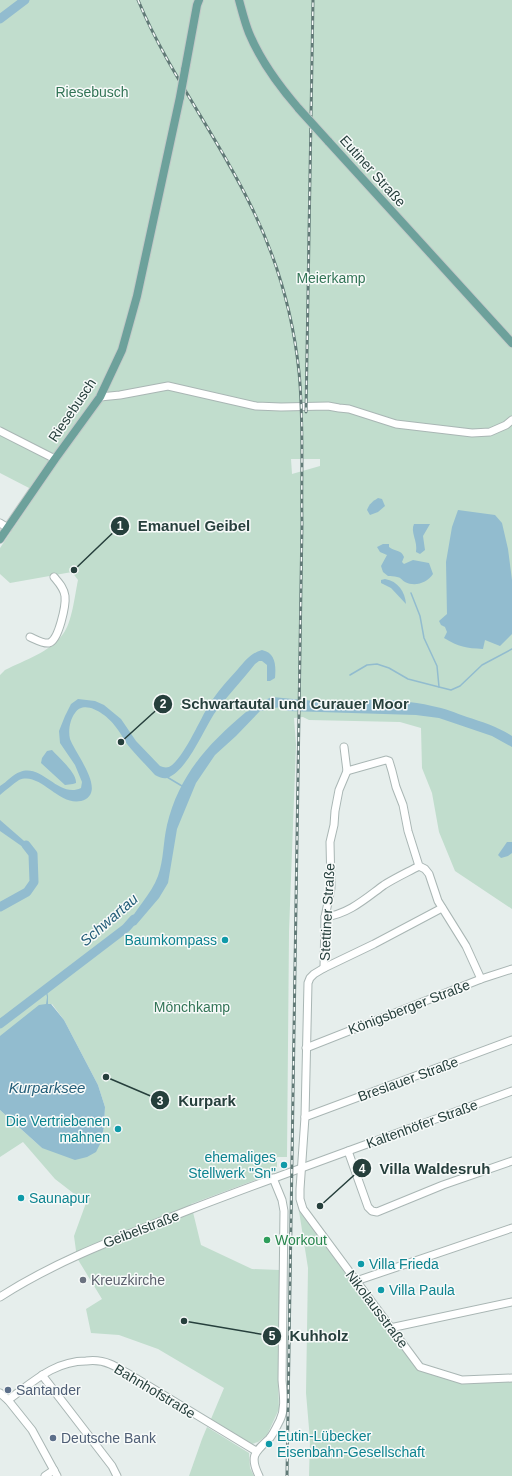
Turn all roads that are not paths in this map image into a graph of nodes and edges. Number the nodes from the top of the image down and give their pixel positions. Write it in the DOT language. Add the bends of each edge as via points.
graph roads {
  1 [pos="199,0"];
  2 [pos="239,0"];
  3 [pos="512,343"];
  4 [pos="100,397"];
  5 [pos="512,420"];
  6 [pos="0,431"];
  7 [pos="55,459"];
  8 [pos="0,523"];
  9 [pos="8,528"];
  10 [pos="0,539"];
  11 [pos="54,577"];
  12 [pos="30,637"];
  13 [pos="344,747"];
  14 [pos="346,771"];
  15 [pos="419,866"];
  16 [pos="442,908"];
  17 [pos="325,916"];
  18 [pos="324,968"];
  19 [pos="512,969"];
  20 [pos="481,979"];
  21 [pos="512,1040"];
  22 [pos="306,1048"];
  23 [pos="512,1091"];
  24 [pos="305,1117"];
  25 [pos="348,1151"];
  26 [pos="512,1161"];
  27 [pos="302,1168"];
  28 [pos="288,1173"];
  29 [pos="273,1178"];
  30 [pos="512,1228"];
  31 [pos="356,1281"];
  32 [pos="0,1297"];
  33 [pos="512,1302"];
  34 [pos="390,1328"];
  35 [pos="42,1375"];
  36 [pos="512,1378"];
  37 [pos="0,1393"];
  38 [pos="8,1400"];
  39 [pos="256,1451"];
  40 [pos="56,1473"];
  41 [pos="45,1476"];
  42 [pos="117,1476"];
  43 [pos="258,1476"];
  1 -- 4 [label="main road, Riesebusch, bridge" via="137,296 122,350"];
  2 -- 3 [label="main road, Eutiner Straße, bridge" via="258,52 282,89"];
  4 -- 5 [label="street" via="168,386 256,406 324,406 349,409 397,424 472,433 490,432"];
  4 -- 7 [label="main road, Riesebusch"];
  6 -- 7 [label="street"];
  7 -- 9 [label="main road, Riesebusch"];
  8 -- 9 [label="street"];
  9 -- 10 [label="main road, Riesebusch"];
  11 -- 12 [label="street" via="63,588 65,596 63,616 53,640 48,643"];
  13 -- 14 [label="street, Stettiner Straße"];
  14 -- 15 [label="street" via="386,760 389,762"];
  14 -- 17 [label="street, Stettiner Straße" via="339,790 330,842 331,888"];
  15 -- 16 [label="street" via="426,869 429,874"];
  15 -- 17 [label="street" via="345,911"];
  16 -- 18 [label="street"];
  16 -- 20 [label="street" via="466,946"];
  17 -- 18 [label="street, Stettiner Straße"];
  18 -- 22 [label="street, Stettiner Straße" via="314,974 308,983"];
  19 -- 20 [label="street, Königsberger Straße"];
  20 -- 22 [label="street, Königsberger Straße"];
  21 -- 24 [label="street, Breslauer Straße"];
  22 -- 24 [label="street, Stettiner Straße"];
  23 -- 25 [label="street, Kaltenhöfer Straße"];
  24 -- 27 [label="street, Stettiner Straße"];
  25 -- 26 [label="street" via="368,1207 377,1212"];
  25 -- 27 [label="street, Kaltenhöfer Straße"];
  27 -- 28 [label="street, Kaltenhöfer Straße"];
  27 -- 31 [label="street, Nikolausstraße" via="300,1200 303,1209"];
  28 -- 29 [label="street, Geibelstraße"];
  29 -- 32 [label="street, Geibelstraße" via="84,1252 38,1274"];
  29 -- 39 [label="street" via="284,1211 284,1405 280,1420 270,1438"];
  30 -- 31 [label="street"];
  31 -- 34 [label="street, Nikolausstraße"];
  33 -- 34 [label="street"];
  34 -- 36 [label="street, Nikolausstraße" via="420,1367 462,1380"];
  35 -- 38 [label="street, Bahnhofstraße"];
  35 -- 39 [label="street, Bahnhofstraße" via="72,1362 94,1361 109,1364"];
  35 -- 42 [label="street"];
  37 -- 38 [label="street"];
  38 -- 40 [label="street" via="32,1430"];
  39 -- 43 [label="street" via="254,1465"];
  40 -- 41 [label="street"];
}
